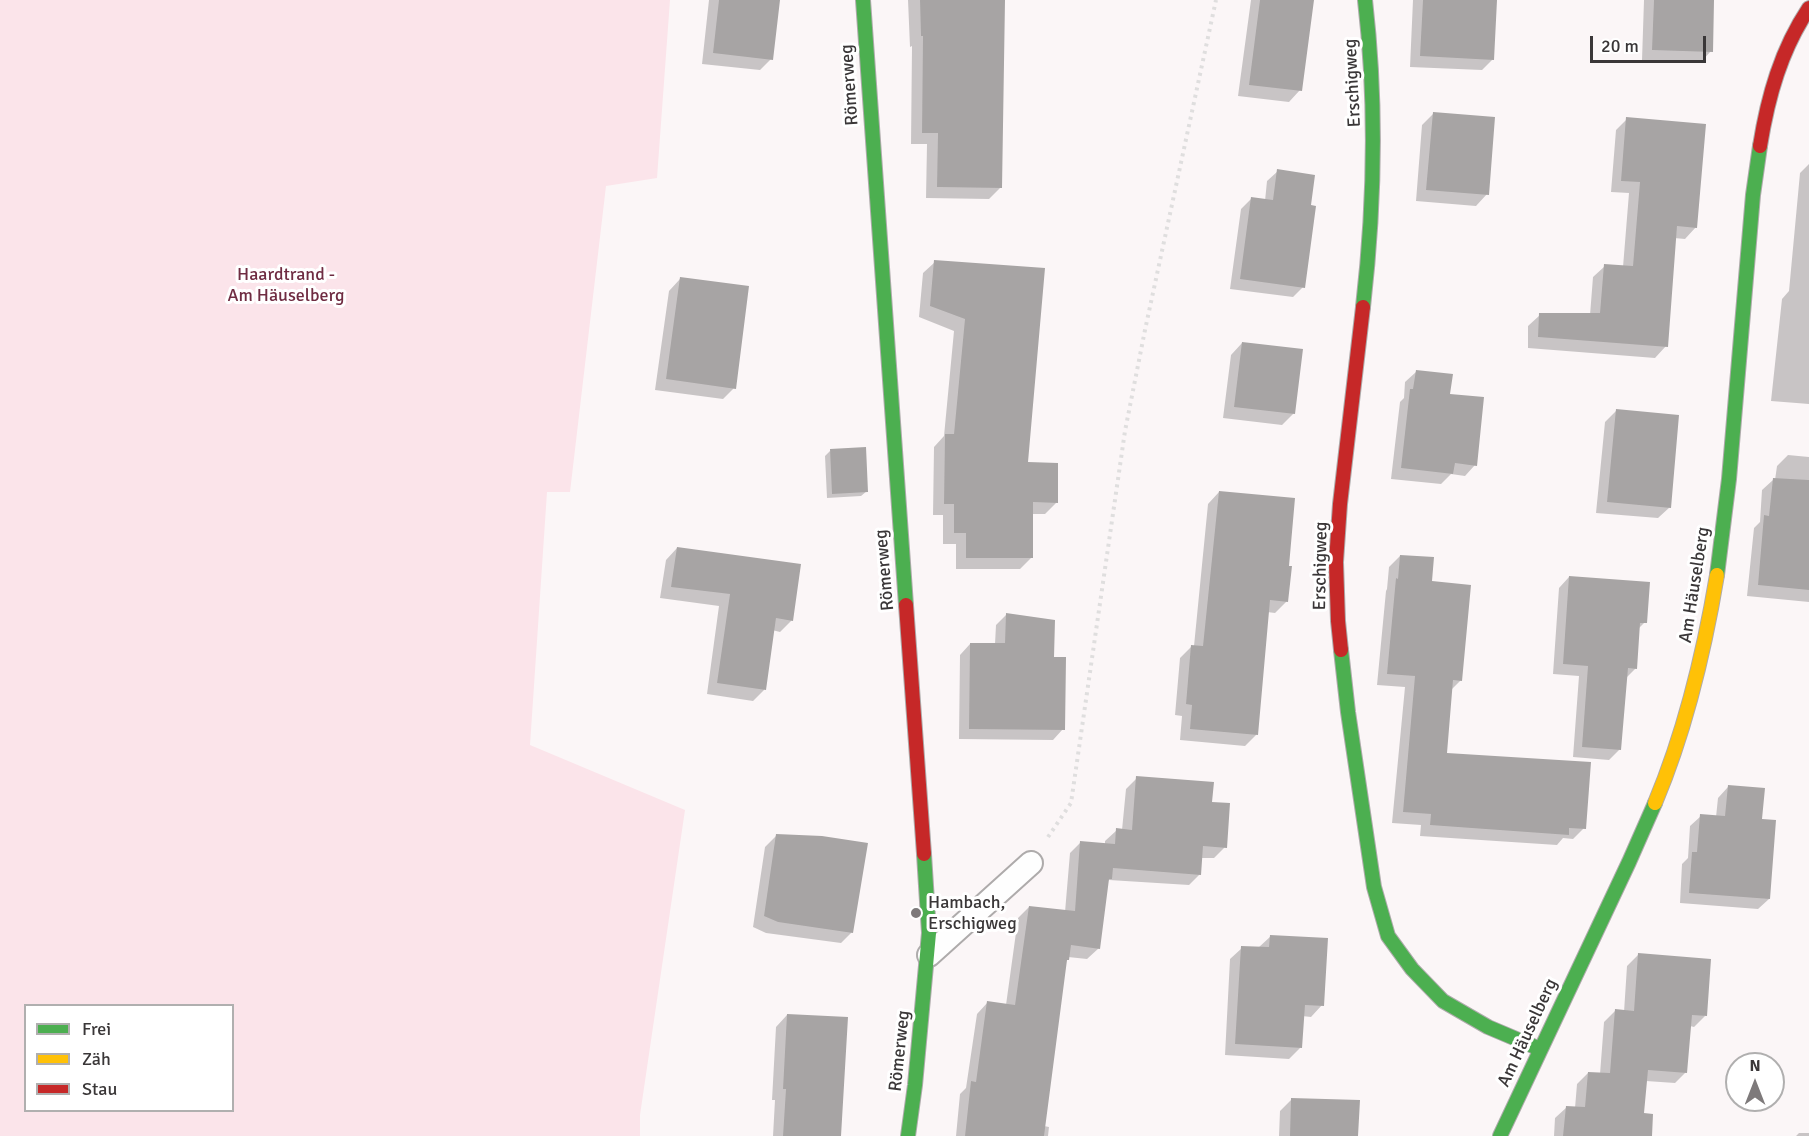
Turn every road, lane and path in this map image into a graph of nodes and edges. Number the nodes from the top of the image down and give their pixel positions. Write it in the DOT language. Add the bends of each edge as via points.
graph roads {
  1 [pos="862,0"];
  2 [pos="1216,0"];
  3 [pos="1365,0"];
  4 [pos="1809,8"];
  5 [pos="1031,863"];
  6 [pos="929,955"];
  7 [pos="1540,1049"];
  8 [pos="908,1136"];
  9 [pos="1500,1136"];
  1 -- 6 [label="street, Römerweg"];
  2 -- 5 [label="path" via="1125,431 1071,803"];
  3 -- 7 [label="street, Erschigweg" via="1374,113 1373,186 1369,258 1336,562 1348,712 1374,887 1388,936 1443,1001 1488,1027"];
  4 -- 7 [label="street, Am Häuselberg" via="1794,32 1774,81 1764,124 1719,569 1701,662 1683,729 1659,795"];
  5 -- 6 [label="lane"];
  6 -- 8 [label="street, Römerweg"];
  7 -- 9 [label="street, Am Häuselberg"];
}
